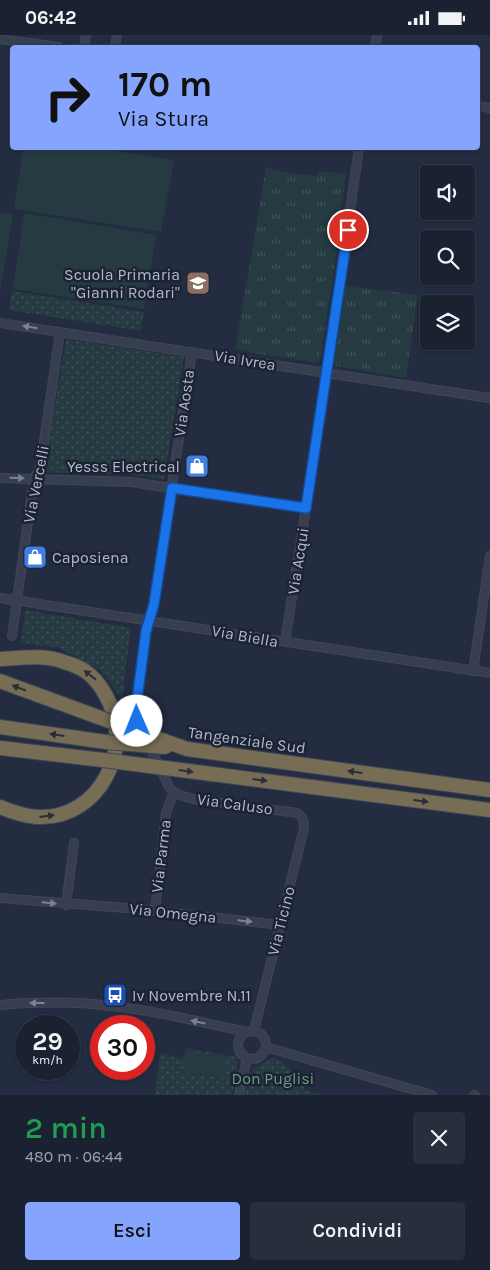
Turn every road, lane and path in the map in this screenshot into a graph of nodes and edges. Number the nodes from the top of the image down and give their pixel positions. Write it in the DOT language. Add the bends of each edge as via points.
graph roads {
  1 [pos="0,39"];
  2 [pos="44,45"];
  3 [pos="360,150"];
  4 [pos="0,323"];
  5 [pos="60,332"];
  6 [pos="192,352"];
  7 [pos="327,373"];
  8 [pos="490,398"];
  9 [pos="0,478"];
  10 [pos="34,478"];
  11 [pos="172,488"];
  12 [pos="306,508"];
  13 [pos="490,556"];
  14 [pos="0,597"];
  15 [pos="16,600"];
  16 [pos="150,620"];
  17 [pos="12,636"];
  18 [pos="285,642"];
  19 [pos="0,659"];
  20 [pos="473,671"];
  21 [pos="490,673"];
  22 [pos="0,681"];
  23 [pos="0,727"];
  24 [pos="0,747"];
  25 [pos="187,749"];
  26 [pos="490,790"];
  27 [pos="174,792"];
  28 [pos="0,807"];
  29 [pos="490,809"];
  30 [pos="297,813"];
  31 [pos="74,843"];
  32 [pos="0,898"];
  33 [pos="66,905"];
  34 [pos="155,911"];
  35 [pos="280,925"];
  36 [pos="0,1005"];
  37 [pos="250,1031"];
  38 [pos="266,1047"];
  39 [pos="247,1058"];
  40 [pos="239,1095"];
  41 [pos="432,1095"];
  1 -- 2 [label="street"];
  3 -- 7 [label="street, Via Acqui"];
  5 -- 4 [label="street, Via Ivrea, one-way"];
  5 -- 6 [label="street, Via Ivrea"];
  5 -- 10 [label="street, Via Vercelli" via="41,462"];
  6 -- 7 [label="street, Via Ivrea"];
  6 -- 11 [label="street, Via Aosta"];
  7 -- 8 [label="street, Via Ivrea"];
  7 -- 12 [label="street, Via Acqui"];
  9 -- 10 [label="street, one-way"];
  10 -- 11 [label="street" via="131,482"];
  10 -- 15 [label="street, Via Vercelli"];
  11 -- 12 [label="street"];
  11 -- 16 [label="street, Via Aosta"];
  12 -- 18 [label="street, Via Acqui"];
  13 -- 20 [label="street"];
  14 -- 15 [label="street, Via Biella"];
  15 -- 16 [label="street, Via Biella"];
  15 -- 17 [label="street, Via Vercelli"];
  16 -- 18 [label="street, Via Biella"];
  16 -- 27 [label="street, Via Aosta" via="136,707 137,721"];
  18 -- 20 [label="street, Via Biella"];
  28 -- 19 [label="highway, one-way" via="15,813 46,817 64,813 83,803 110,771 117,733 109,701 96,680 85,671 50,658"];
  20 -- 21 [label="street, Via Biella"];
  25 -- 22 [label="highway, one-way, bridge"];
  25 -- 23 [label="highway, Tangenziale Sud, one-way, bridge" via="106,742"];
  24 -- 29 [label="highway, one-way, bridge"];
  26 -- 25 [label="highway, Tangenziale Sud, one-way"];
  27 -- 30 [label="street, Via Caluso" via="193,799"];
  27 -- 34 [label="street, Via Parma" via="166,813"];
  30 -- 35 [label="street, Via Ticino" via="304,822 304,828"];
  31 -- 33 [label="street"];
  32 -- 33 [label="street, Via Omegna, one-way"];
  33 -- 34 [label="street, Via Omegna"];
  34 -- 35 [label="street, Via Omegna, one-way"];
  35 -- 37 [label="street, Via Ticino"];
  37 -- 36 [label="street, one-way" via="110,1005"];
  37 -- 38 [label="street" via="259,1032 265,1038"];
  37 -- 39 [label="street" via="240,1039 238,1048"];
  38 -- 39 [label="street" via="260,1057"];
  38 -- 41 [label="street"];
  39 -- 40 [label="street"];
}
